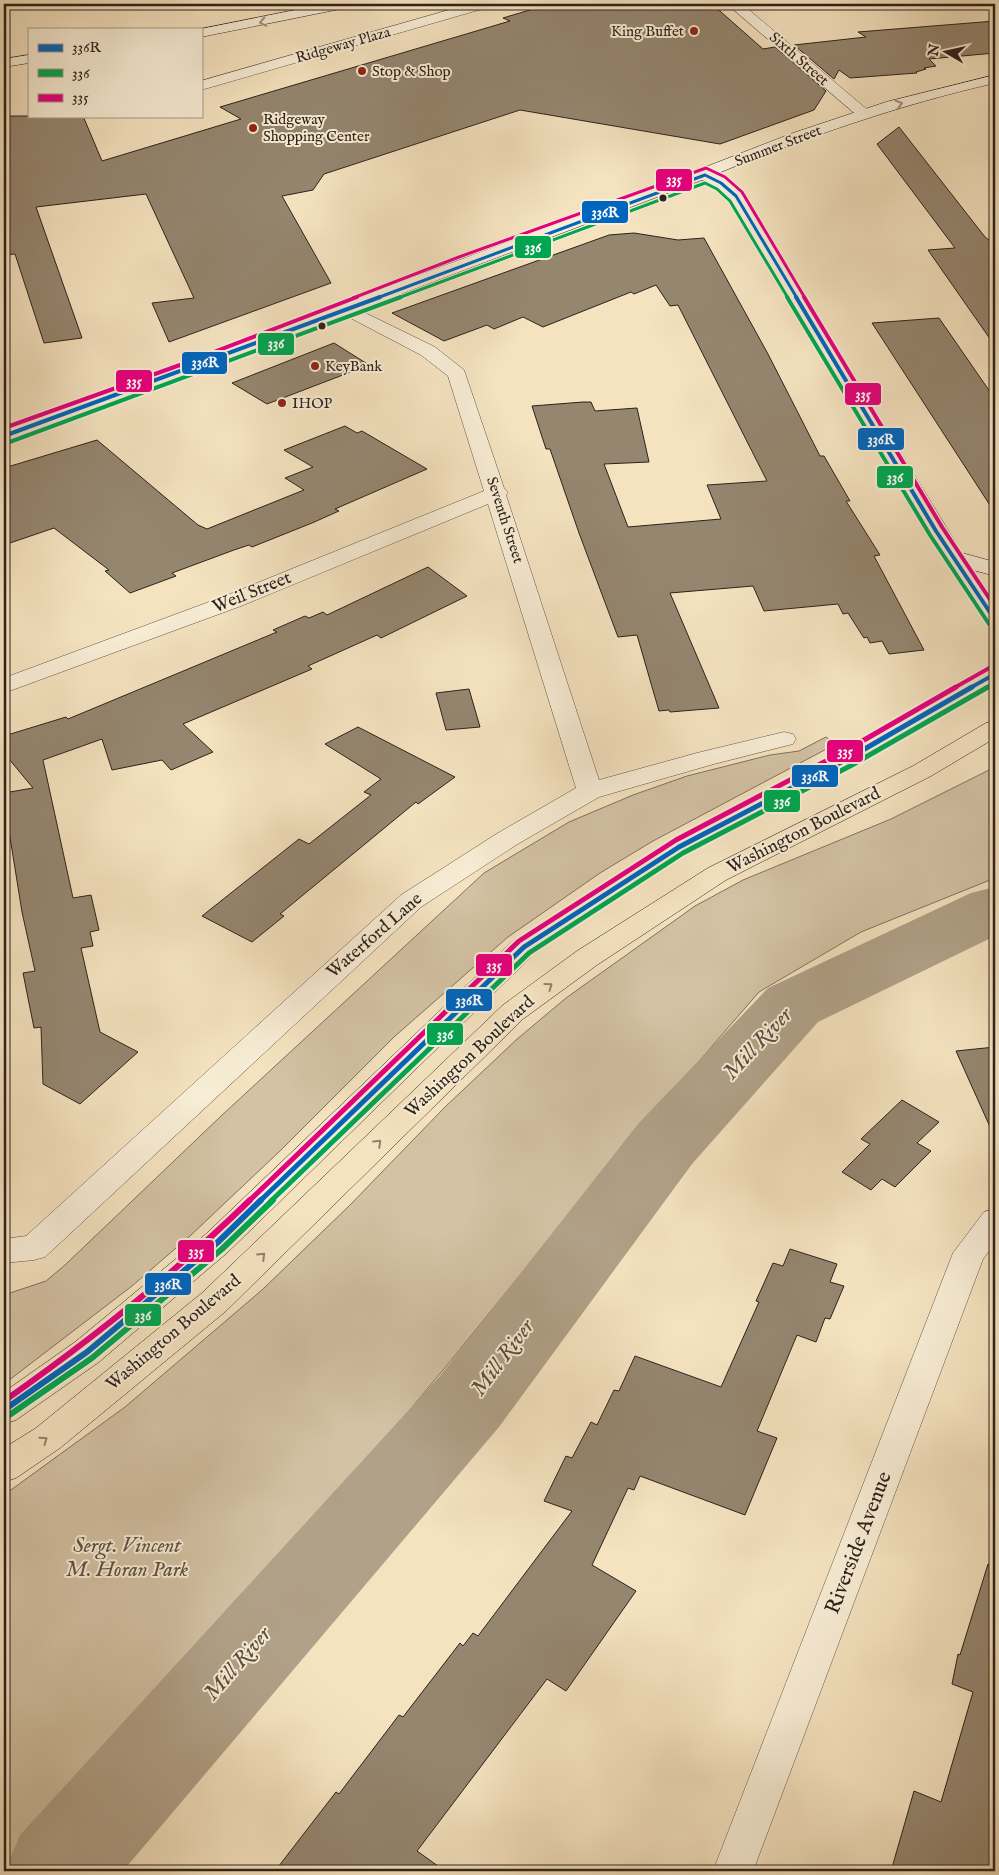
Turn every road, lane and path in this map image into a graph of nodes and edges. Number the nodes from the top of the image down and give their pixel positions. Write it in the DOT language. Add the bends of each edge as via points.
graph roads {
  1 [pos="345,4"];
  2 [pos="484,4"];
  3 [pos="734,4"];
  4 [pos="202,33"];
  5 [pos="28,59"];
  6 [pos="4,63"];
  7 [pos="995,79"];
  8 [pos="202,86"];
  9 [pos="864,114"];
  10 [pos="705,175"];
  11 [pos="345,308"];
  12 [pos="4,436"];
  13 [pos="497,493"];
  14 [pos="954,558"];
  15 [pos="995,570"];
  16 [pos="995,620"];
  17 [pos="995,674"];
  18 [pos="4,686"];
  19 [pos="995,728"];
  20 [pos="784,739"];
  21 [pos="590,791"];
  22 [pos="995,1221"];
  23 [pos="4,1251"];
  24 [pos="4,1410"];
  25 [pos="4,1467"];
  26 [pos="733,1871"];
  1 -- 4 [label="street, one-way"];
  2 -- 8 [label="street, Ridgeway Plaza"];
  3 -- 9 [label="street, Sixth Street"];
  5 -- 6 [label="street"];
  9 -- 7 [label="street, Summer Street, one-way"];
  9 -- 10 [label="street, Summer Street"];
  10 -- 11 [label="street, Summer Street"];
  10 -- 14 [label="street" via="736,196"];
  11 -- 12 [label="street, Summer Street" via="183,372"];
  11 -- 13 [label="street, Seventh Street" via="428,351 457,374"];
  13 -- 18 [label="street, Weil Street" via="233,601"];
  13 -- 21 [label="street, Seventh Street"];
  14 -- 15 [label="street"];
  14 -- 16 [label="street"];
  17 -- 24 [label="main road" via="849,758 680,847 524,947 217,1242 87,1352"];
  25 -- 19 [label="main road, Washington Boulevard, one-way" via="48,1438 214,1302 513,1012 587,958 717,874 922,771"];
  20 -- 21 [label="street, Waterford Lane"];
  21 -- 23 [label="street, Waterford Lane" via="507,839 411,901 34,1248"];
  22 -- 26 [label="street, Riverside Avenue" via="969,1253"];
}
